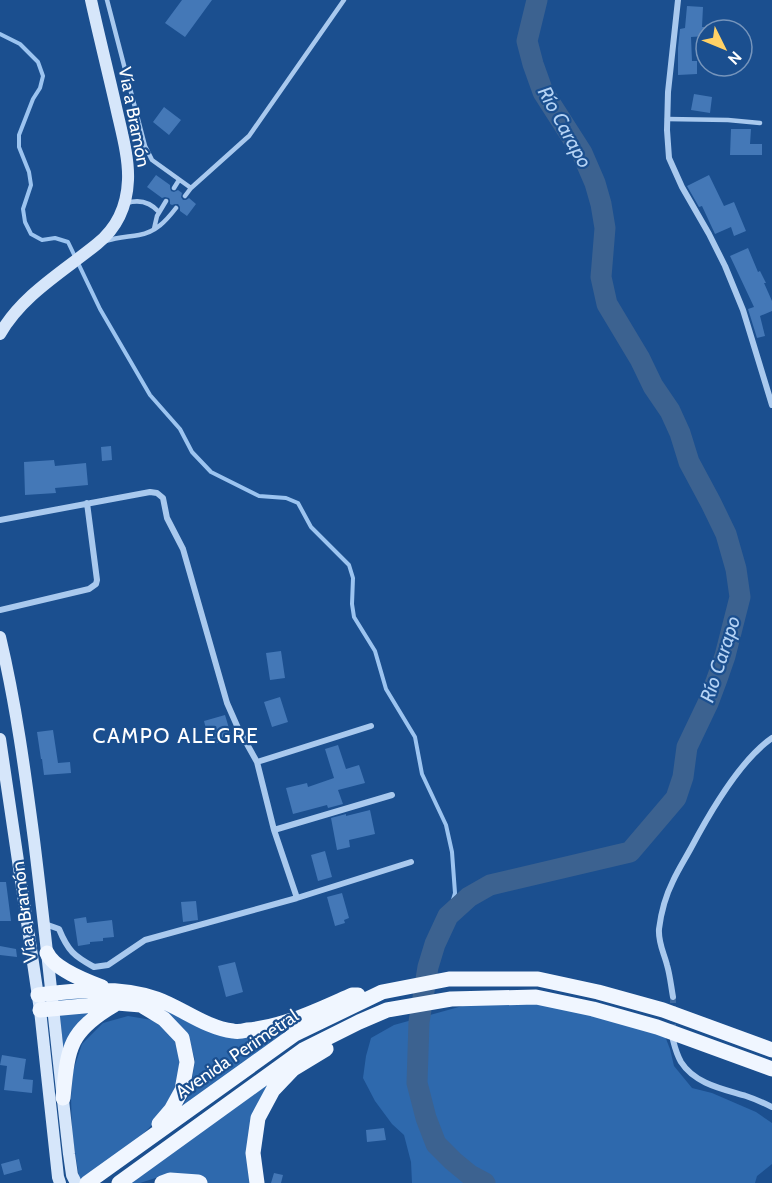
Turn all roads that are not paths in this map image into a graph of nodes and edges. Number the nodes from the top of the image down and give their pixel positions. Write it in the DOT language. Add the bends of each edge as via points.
graph roads {
  1 [pos="91,0"];
  2 [pos="107,0"];
  3 [pos="344,0"];
  4 [pos="678,0"];
  5 [pos="668,119"];
  6 [pos="760,123"];
  7 [pos="179,180"];
  8 [pos="174,188"];
  9 [pos="191,188"];
  10 [pos="185,196"];
  11 [pos="166,201"];
  12 [pos="124,204"];
  13 [pos="176,208"];
  14 [pos="159,212"];
  15 [pos="154,229"];
  16 [pos="98,244"];
  17 [pos="0,334"];
  18 [pos="772,405"];
  19 [pos="87,503"];
  20 [pos="0,520"];
  21 [pos="0,610"];
  22 [pos="0,637"];
  23 [pos="371,726"];
  24 [pos="772,738"];
  25 [pos="0,739"];
  26 [pos="257,762"];
  27 [pos="392,795"];
  28 [pos="274,830"];
  29 [pos="411,862"];
  30 [pos="297,898"];
  31 [pos="44,924"];
  32 [pos="47,953"];
  33 [pos="382,992"];
  34 [pos="115,997"];
  35 [pos="673,997"];
  36 [pos="46,1002"];
  37 [pos="387,1010"];
  38 [pos="674,1040"];
  39 [pos="772,1050"];
  40 [pos="772,1069"];
  41 [pos="63,1098"];
  42 [pos="772,1107"];
  43 [pos="91,1180"];
  44 [pos="60,1183"];
  45 [pos="75,1183"];
  46 [pos="119,1183"];
  47 [pos="162,1183"];
  48 [pos="200,1183"];
  49 [pos="257,1183"];
  1 -- 12 [label="main road, Vía a Bramón" via="124,143 128,177"];
  2 -- 7 [label="lane" via="145,146 152,160"];
  3 -- 9 [label="lane" via="249,136"];
  4 -- 5 [label="street"];
  5 -- 6 [label="lane"];
  5 -- 18 [label="street" via="669,158 725,266"];
  7 -- 8 [label="lane"];
  7 -- 9 [label="lane"];
  9 -- 10 [label="lane"];
  11 -- 14 [label="lane"];
  12 -- 14 [label="lane" via="143,201"];
  12 -- 16 [label="main road, Vía a Bramón" via="117,222"];
  13 -- 15 [label="lane"];
  14 -- 15 [label="lane"];
  15 -- 16 [label="lane"];
  16 -- 17 [label="main road, Vía a Bramón" via="31,297"];
  19 -- 20 [label="street"];
  19 -- 21 [label="street" via="96,584"];
  19 -- 26 [label="street" via="154,491 163,498 167,518 183,549 227,703"];
  22 -- 31 [label="main road, Vía a Bramón" via="11,684"];
  23 -- 26 [label="street"];
  24 -- 35 [label="street" via="730,784 672,881 659,932"];
  25 -- 36 [label="main road, Vía a Bramón"];
  26 -- 28 [label="street"];
  27 -- 28 [label="street"];
  28 -- 30 [label="street"];
  29 -- 30 [label="street"];
  30 -- 31 [label="street" via="145,940 108,965 94,968 77,958 58,930"];
  31 -- 32 [label="main road, Vía a Bramón"];
  32 -- 34 [label="main road" via="69,972"];
  32 -- 36 [label="main road, Vía a Bramón"];
  33 -- 34 [label="main road" via="352,995 277,1026 234,1031 213,1026 157,999"];
  33 -- 39 [label="main road, Avenida Perimetral" via="449,979 538,980 663,1010"];
  33 -- 43 [label="main road, Avenida Perimetral" via="295,1034"];
  34 -- 36 [label="main road"];
  34 -- 41 [label="main road" via="78,1033 69,1051"];
  34 -- 43 [label="main road" via="141,1005 164,1019 182,1038 187,1062 182,1090 171,1110 152,1132"];
  36 -- 41 [label="main road, Vía a Bramón"];
  36 -- 44 [label="main road, Vía a Bramón"];
  37 -- 40 [label="main road, Avenida Perimetral" via="451,999 536,997 657,1027"];
  37 -- 46 [label="main road, Avenida Perimetral" via="303,1050"];
  37 -- 49 [label="main road" via="293,1069 273,1090 258,1118 253,1153"];
  38 -- 42 [label="street" via="677,1054 694,1075"];
  41 -- 45 [label="main road, Vía a Bramón"];
  47 -- 48 [label="main road"];
}
